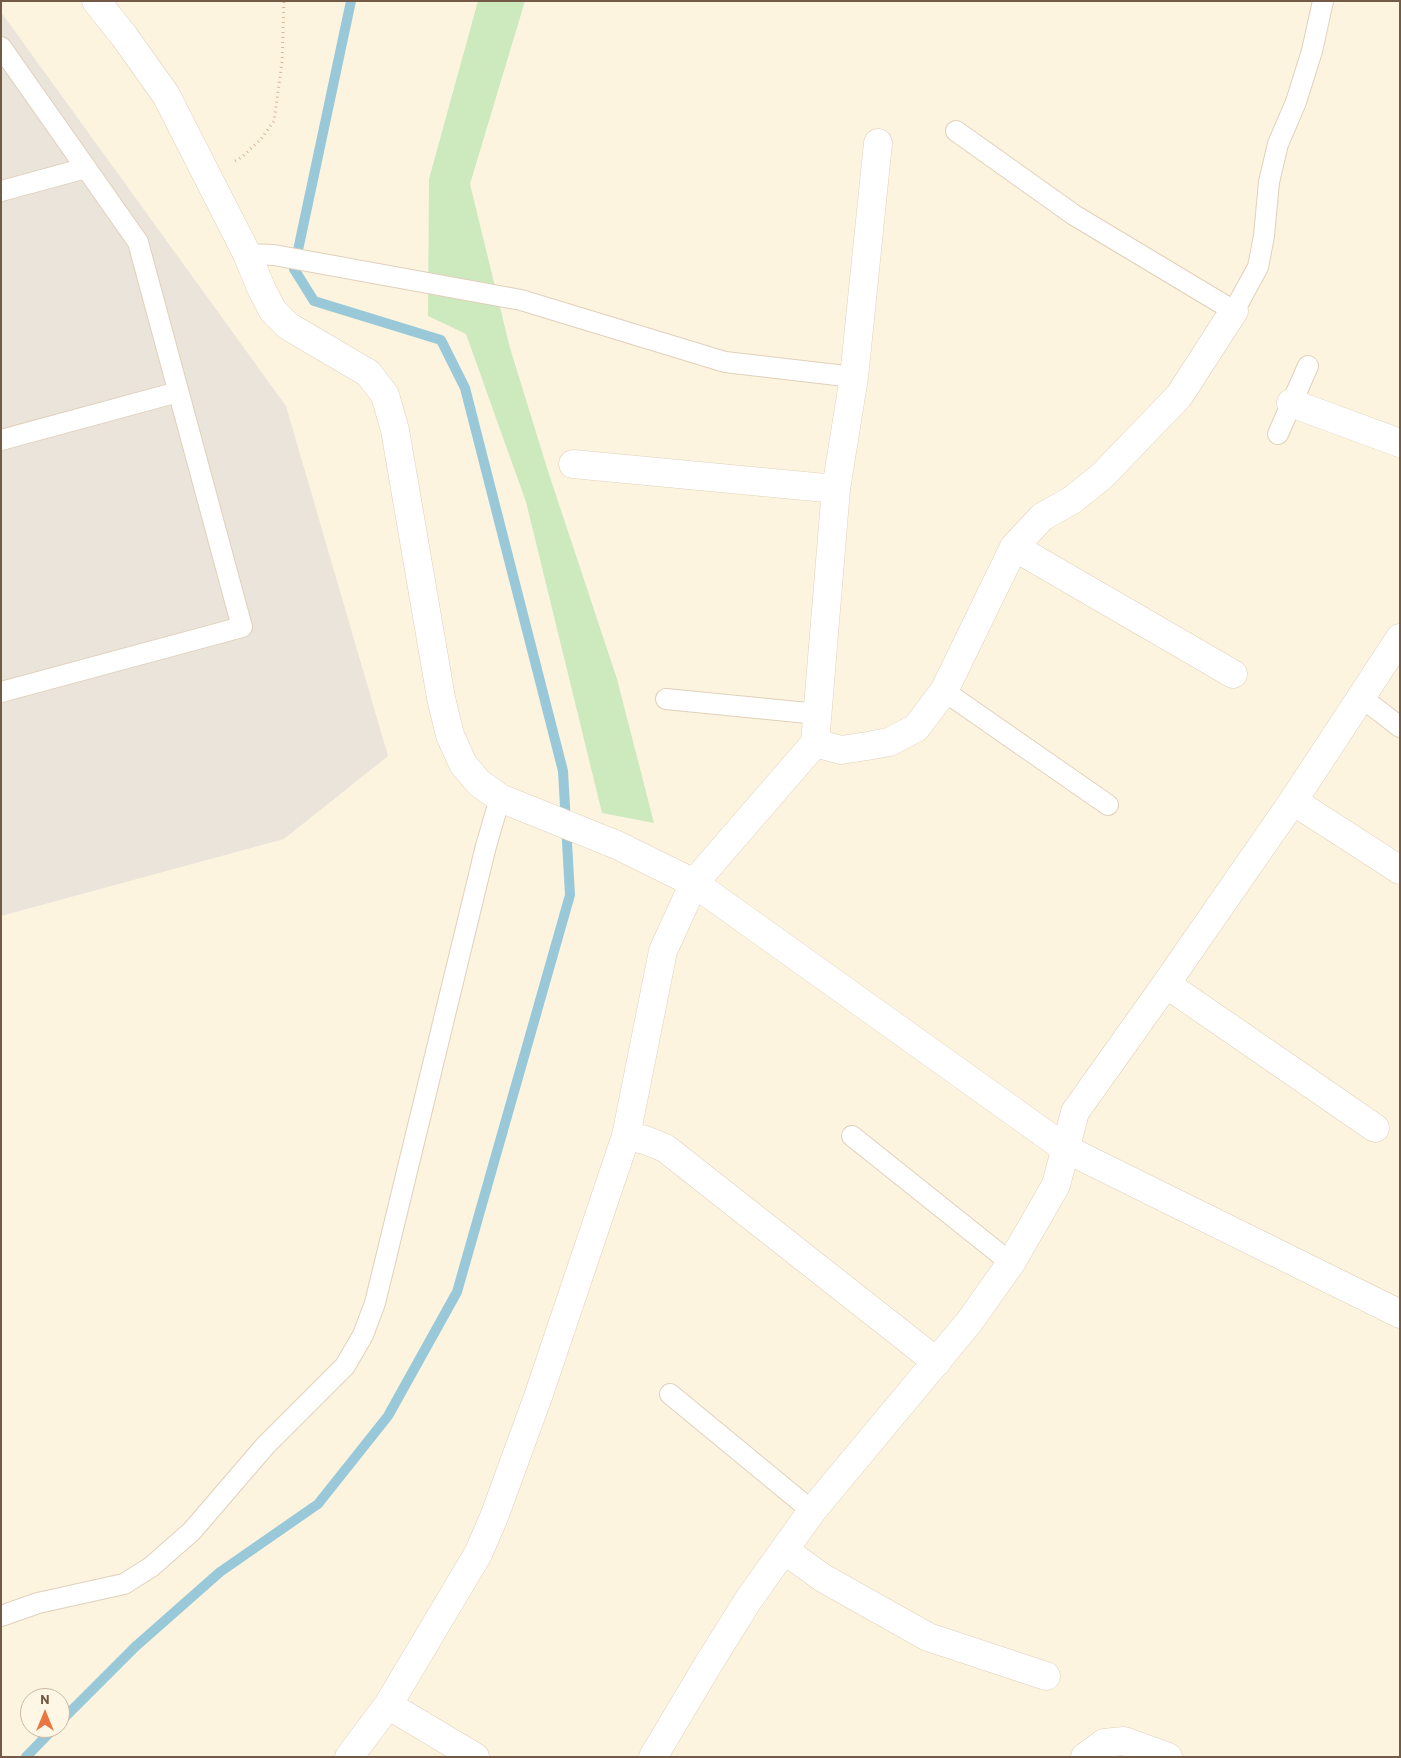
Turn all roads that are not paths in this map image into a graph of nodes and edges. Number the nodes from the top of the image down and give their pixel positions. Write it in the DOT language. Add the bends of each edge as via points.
graph roads {
  1 [pos="96,1"];
  2 [pos="1323,1"];
  3 [pos="1,47"];
  4 [pos="956,131"];
  5 [pos="878,143"];
  6 [pos="86,168"];
  7 [pos="1,191"];
  8 [pos="247,254"];
  9 [pos="1234,311"];
  10 [pos="1308,366"];
  11 [pos="854,377"];
  12 [pos="178,392"];
  13 [pos="1291,403"];
  14 [pos="1278,434"];
  15 [pos="1,440"];
  16 [pos="1400,443"];
  17 [pos="573,464"];
  18 [pos="836,490"];
  19 [pos="1014,547"];
  20 [pos="1400,638"];
  21 [pos="1233,674"];
  22 [pos="944,691"];
  23 [pos="1,692"];
  24 [pos="1361,697"];
  25 [pos="666,699"];
  26 [pos="818,714"];
  27 [pos="1400,727"];
  28 [pos="815,743"];
  29 [pos="500,798"];
  30 [pos="1292,800"];
  31 [pos="1108,805"];
  32 [pos="1400,870"];
  33 [pos="694,882"];
  34 [pos="1166,984"];
  35 [pos="1376,1128"];
  36 [pos="626,1136"];
  37 [pos="852,1136"];
  38 [pos="1066,1149"];
  39 [pos="1011,1263"];
  40 [pos="1400,1314"];
  41 [pos="937,1362"];
  42 [pos="670,1394"];
  43 [pos="812,1511"];
  44 [pos="784,1550"];
  45 [pos="1,1616"];
  46 [pos="1046,1676"];
  47 [pos="388,1705"];
  48 [pos="349,1757"];
  49 [pos="475,1757"];
  50 [pos="654,1757"];
  51 [pos="1085,1757"];
  52 [pos="1168,1757"];
  1 -- 8 [label="street" via="166,95"];
  2 -- 9 [label="lane" via="1296,102 1278,144 1269,182 1258,267"];
  3 -- 6 [label="lane"];
  4 -- 9 [label="lane" via="1074,215"];
  5 -- 11 [label="street"];
  6 -- 7 [label="lane"];
  6 -- 12 [label="lane" via="138,242"];
  8 -- 11 [label="lane" via="274,255 521,300 725,362"];
  8 -- 29 [label="street" via="273,311 288,326 368,373 385,395 395,430 450,735 463,764 478,782"];
  9 -- 19 [label="street" via="1179,396 1102,476 1072,500 1042,517"];
  10 -- 13 [label="lane"];
  11 -- 18 [label="street"];
  12 -- 15 [label="lane"];
  12 -- 23 [label="lane" via="242,627"];
  13 -- 14 [label="lane"];
  13 -- 16 [label="street"];
  17 -- 18 [label="street"];
  18 -- 26 [label="street"];
  19 -- 21 [label="street"];
  19 -- 22 [label="street"];
  20 -- 24 [label="street"];
  22 -- 28 [label="street" via="916,728 889,742 841,750"];
  22 -- 31 [label="lane"];
  24 -- 27 [label="lane"];
  24 -- 30 [label="street"];
  25 -- 26 [label="lane"];
  26 -- 28 [label="street"];
  28 -- 33 [label="street"];
  29 -- 33 [label="street" via="617,845"];
  29 -- 45 [label="lane" via="375,1304 363,1335 345,1366 264,1446 192,1531 151,1567 124,1584"];
  30 -- 32 [label="street"];
  30 -- 34 [label="street"];
  33 -- 36 [label="street" via="663,950"];
  33 -- 38 [label="street"];
  34 -- 35 [label="street"];
  34 -- 38 [label="street" via="1075,1112"];
  36 -- 41 [label="street" via="665,1148"];
  36 -- 47 [label="street" via="494,1517 478,1554"];
  37 -- 39 [label="lane"];
  38 -- 39 [label="street" via="1056,1185"];
  38 -- 40 [label="street"];
  39 -- 41 [label="street"];
  41 -- 43 [label="street"];
  42 -- 43 [label="lane"];
  43 -- 44 [label="street"];
  44 -- 46 [label="street" via="823,1578 928,1637"];
  44 -- 50 [label="street" via="708,1663"];
  47 -- 48 [label="street"];
  47 -- 49 [label="street"];
  51 -- 52 [label="street" via="1104,1743 1124,1741"];
}
